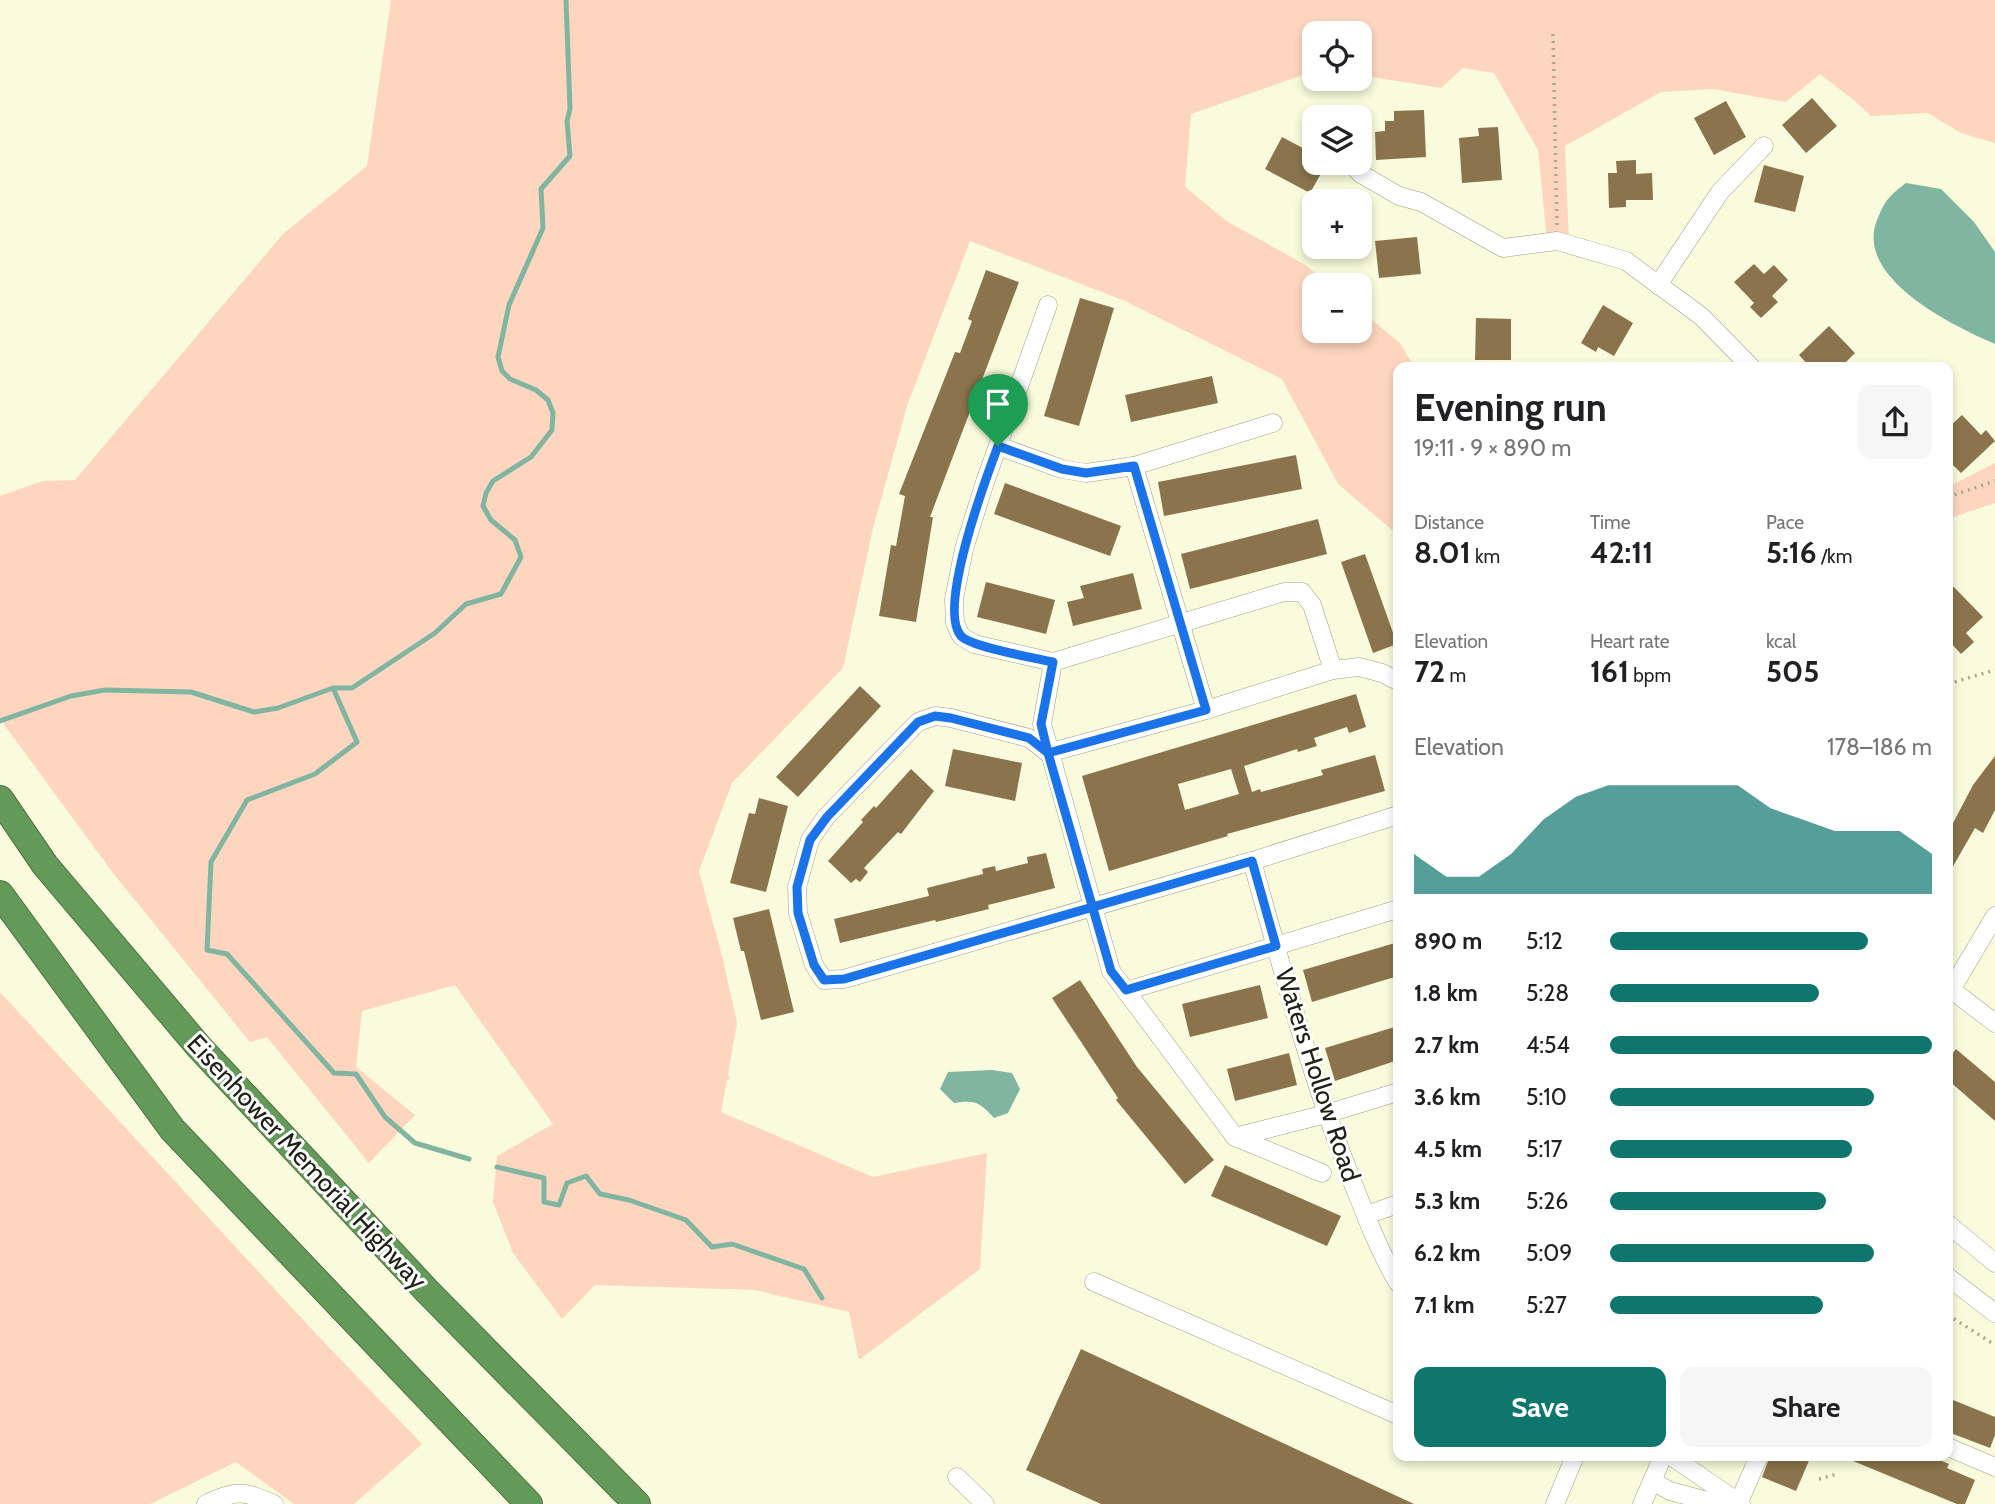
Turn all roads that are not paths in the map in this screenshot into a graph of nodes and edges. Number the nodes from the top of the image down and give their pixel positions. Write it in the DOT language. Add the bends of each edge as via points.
graph roads {
  1 [pos="1764,146"];
  2 [pos="1363,175"];
  3 [pos="1658,285"];
  4 [pos="1048,306"];
  5 [pos="1746,362"];
  6 [pos="1273,423"];
  7 [pos="998,446"];
  8 [pos="1134,466"];
  9 [pos="1180,623"];
  10 [pos="1053,662"];
  11 [pos="1333,670"];
  12 [pos="1393,678"];
  13 [pos="1206,710"];
  14 [pos="1048,753"];
  15 [pos="0,799"];
  16 [pos="1393,816"];
  17 [pos="1252,861"];
  18 [pos="0,894"];
  19 [pos="1092,908"];
  20 [pos="1393,911"];
  21 [pos="1995,916"];
  22 [pos="1276,946"];
  23 [pos="1953,984"];
  24 [pos="1126,990"];
  25 [pos="1953,994"];
  26 [pos="1995,1023"];
  27 [pos="1393,1094"];
  28 [pos="1326,1114"];
  29 [pos="1235,1137"];
  30 [pos="1322,1173"];
  31 [pos="1393,1206"];
  32 [pos="1366,1215"];
  33 [pos="1953,1228"];
  34 [pos="1995,1263"];
  35 [pos="1393,1274"];
  36 [pos="1953,1281"];
  37 [pos="1094,1282"];
  38 [pos="1995,1314"];
  39 [pos="1393,1413"];
  40 [pos="1953,1449"];
  41 [pos="1564,1461"];
  42 [pos="1573,1461"];
  43 [pos="1661,1461"];
  44 [pos="1678,1461"];
  45 [pos="1757,1461"];
  46 [pos="1995,1466"];
  47 [pos="957,1476"];
  48 [pos="1566,1479"];
  49 [pos="1652,1481"];
  50 [pos="1738,1503"];
  51 [pos="206,1504"];
  52 [pos="274,1504"];
  53 [pos="528,1504"];
  54 [pos="637,1504"];
  55 [pos="985,1504"];
  56 [pos="1555,1504"];
  57 [pos="1642,1504"];
  58 [pos="1718,1504"];
  1 -- 3 [label="street" via="1720,192"];
  2 -- 3 [label="street" via="1503,248 1557,241 1626,261"];
  3 -- 5 [label="street" via="1701,316"];
  4 -- 7 [label="street"];
  6 -- 8 [label="street"];
  7 -- 8 [label="street" via="1086,473"];
  7 -- 10 [label="street" via="964,549 954,599 955,623 961,636 974,643"];
  8 -- 9 [label="street"];
  9 -- 10 [label="street"];
  9 -- 11 [label="street" via="1284,592 1303,592 1312,605"];
  9 -- 13 [label="street"];
  10 -- 14 [label="street" via="1041,724"];
  11 -- 12 [label="street" via="1359,667"];
  11 -- 13 [label="street"];
  13 -- 14 [label="street"];
  14 -- 19 [label="street"];
  14 -- 19 [label="street" via="1029,738 951,718 935,716 918,722 810,840 797,887 798,913 814,965 824,980 832,981"];
  15 -- 54 [label="highway, Eisenhower Memorial Highway" via="45,865 199,1047 427,1291"];
  16 -- 17 [label="street"];
  17 -- 19 [label="street"];
  17 -- 22 [label="street, Waters Hollow Road"];
  18 -- 53 [label="highway" via="172,1129"];
  19 -- 24 [label="street" via="1111,971"];
  20 -- 22 [label="street"];
  21 -- 23 [label="street"];
  22 -- 24 [label="street"];
  22 -- 28 [label="street, Waters Hollow Road"];
  24 -- 29 [label="street"];
  25 -- 26 [label="street"];
  27 -- 28 [label="street"];
  28 -- 29 [label="street"];
  28 -- 32 [label="street, Waters Hollow Road"];
  29 -- 30 [label="street"];
  31 -- 32 [label="street"];
  32 -- 35 [label="street, Waters Hollow Road"];
  33 -- 34 [label="street"];
  36 -- 38 [label="street"];
  37 -- 39 [label="street"];
  40 -- 46 [label="street"];
  41 -- 48 [label="street"];
  42 -- 48 [label="street"];
  43 -- 49 [label="street"];
  44 -- 50 [label="street"];
  45 -- 50 [label="street"];
  47 -- 55 [label="street"];
  48 -- 56 [label="street"];
  49 -- 57 [label="street"];
  49 -- 58 [label="street" via="1670,1491"];
  51 -- 52 [label="street" via="245,1492"];
}
